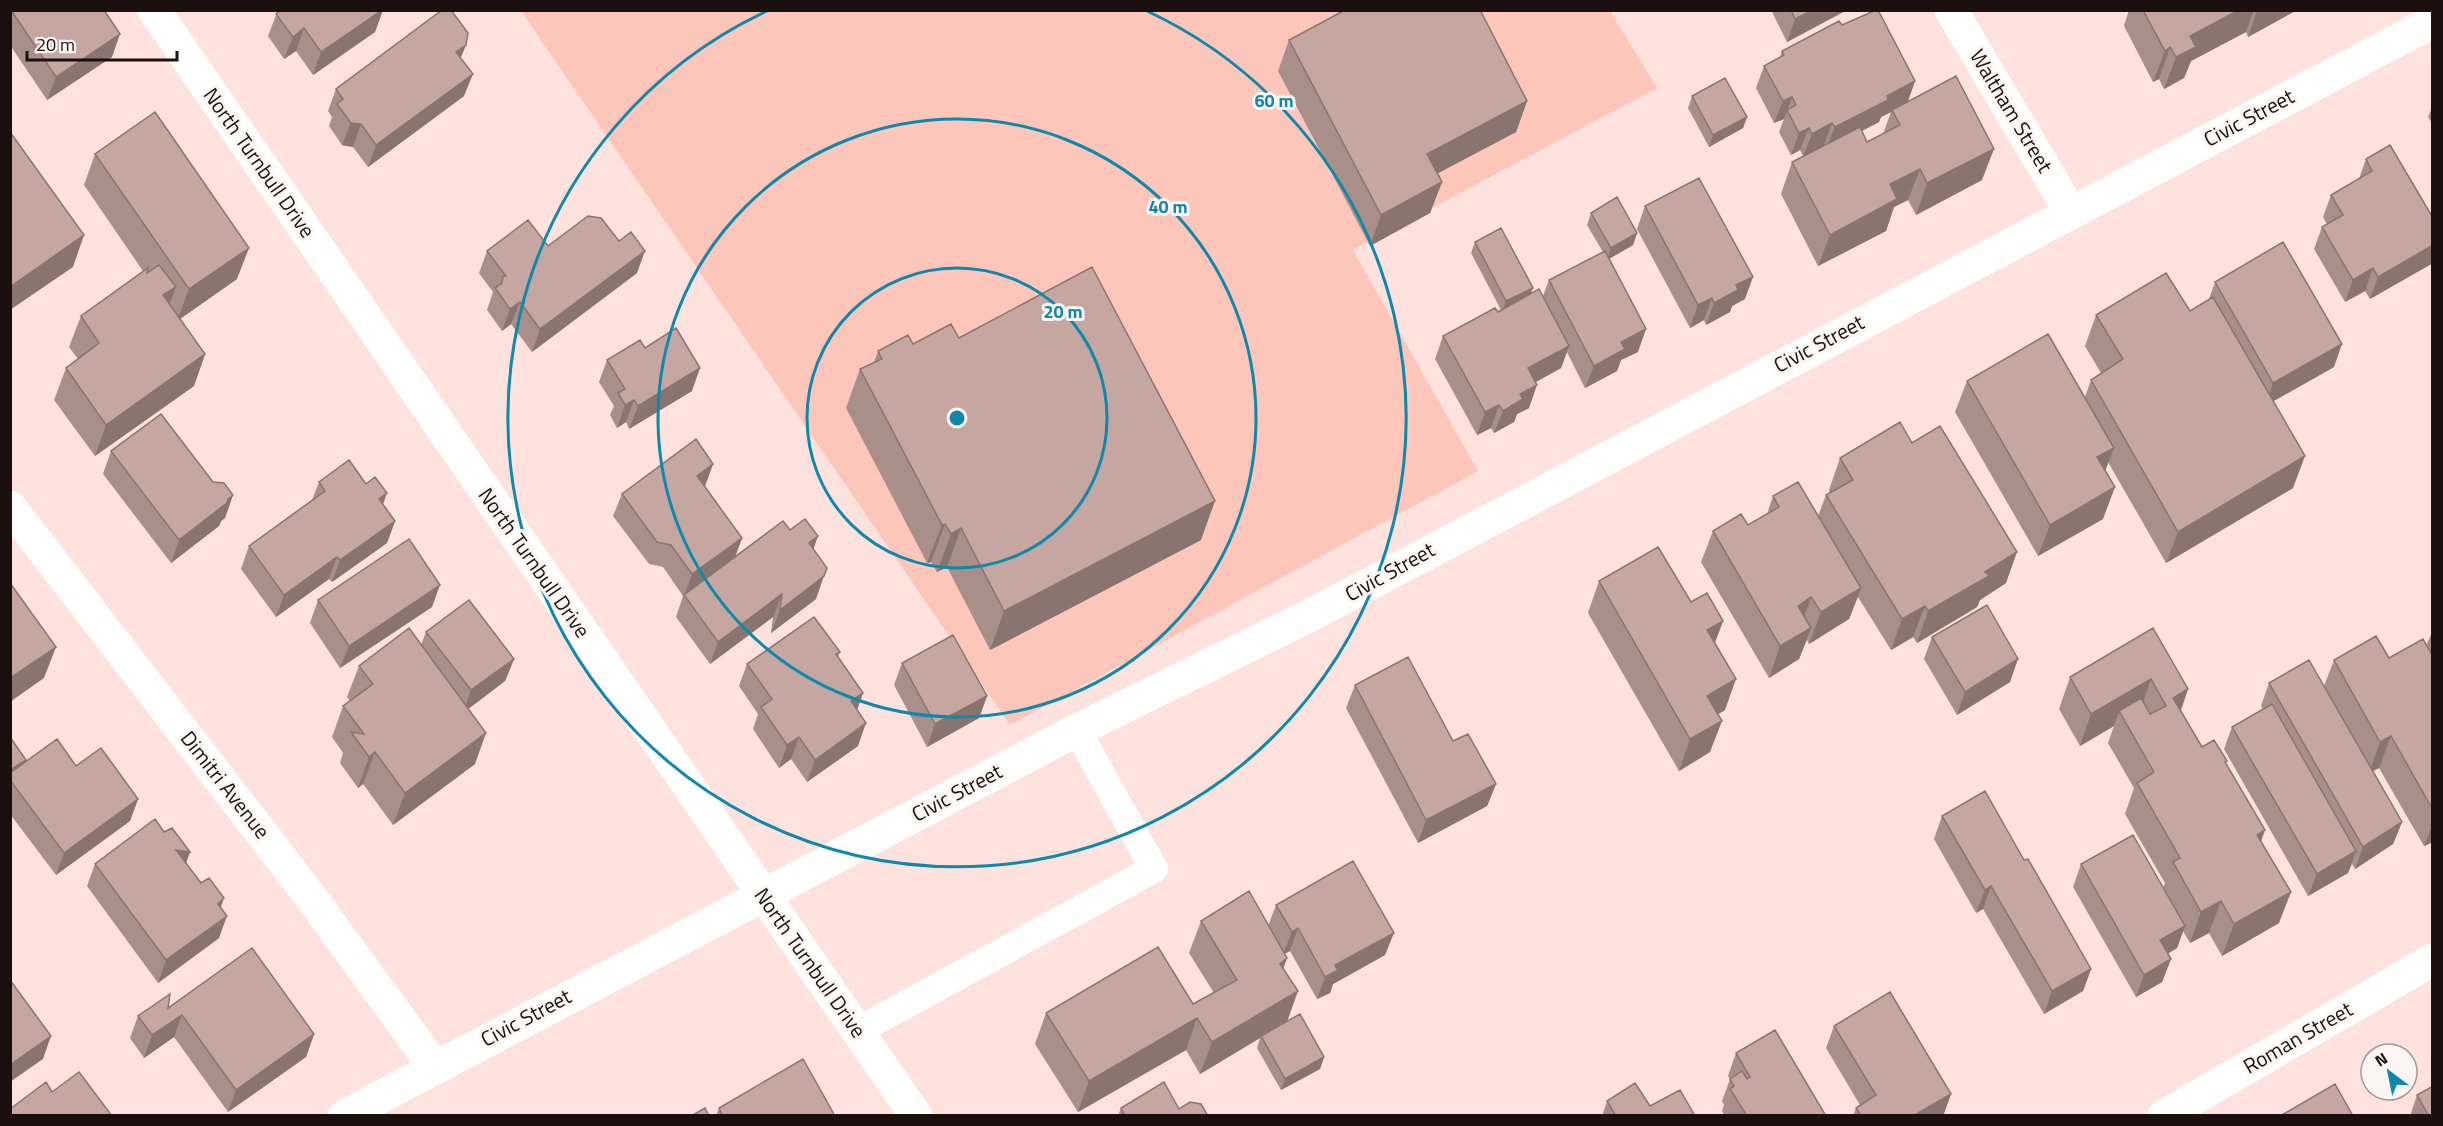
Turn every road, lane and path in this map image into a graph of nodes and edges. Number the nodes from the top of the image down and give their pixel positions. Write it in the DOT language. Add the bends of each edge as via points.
graph roads {
  1 [pos="154,10"];
  2 [pos="1951,10"];
  3 [pos="2433,22"];
  4 [pos="2070,211"];
  5 [pos="10,507"];
  6 [pos="1077,730"];
  7 [pos="762,895"];
  8 [pos="2433,960"];
  9 [pos="857,1031"];
  10 [pos="434,1066"];
  11 [pos="344,1116"];
  12 [pos="916,1116"];
  13 [pos="2164,1116"];
  1 -- 7 [label="street, North Turnbull Drive"];
  2 -- 4 [label="street, Waltham Street"];
  3 -- 4 [label="street, Civic Street"];
  4 -- 6 [label="street, Civic Street" via="1307,616"];
  5 -- 10 [label="street, Dimitri Avenue" via="310,896"];
  6 -- 7 [label="street, Civic Street"];
  6 -- 9 [label="lane" via="1154,869"];
  7 -- 9 [label="street, North Turnbull Drive"];
  7 -- 10 [label="street, Civic Street"];
  8 -- 13 [label="street, Roman Street"];
  9 -- 12 [label="street, North Turnbull Drive"];
  10 -- 11 [label="street, Civic Street"];
}
